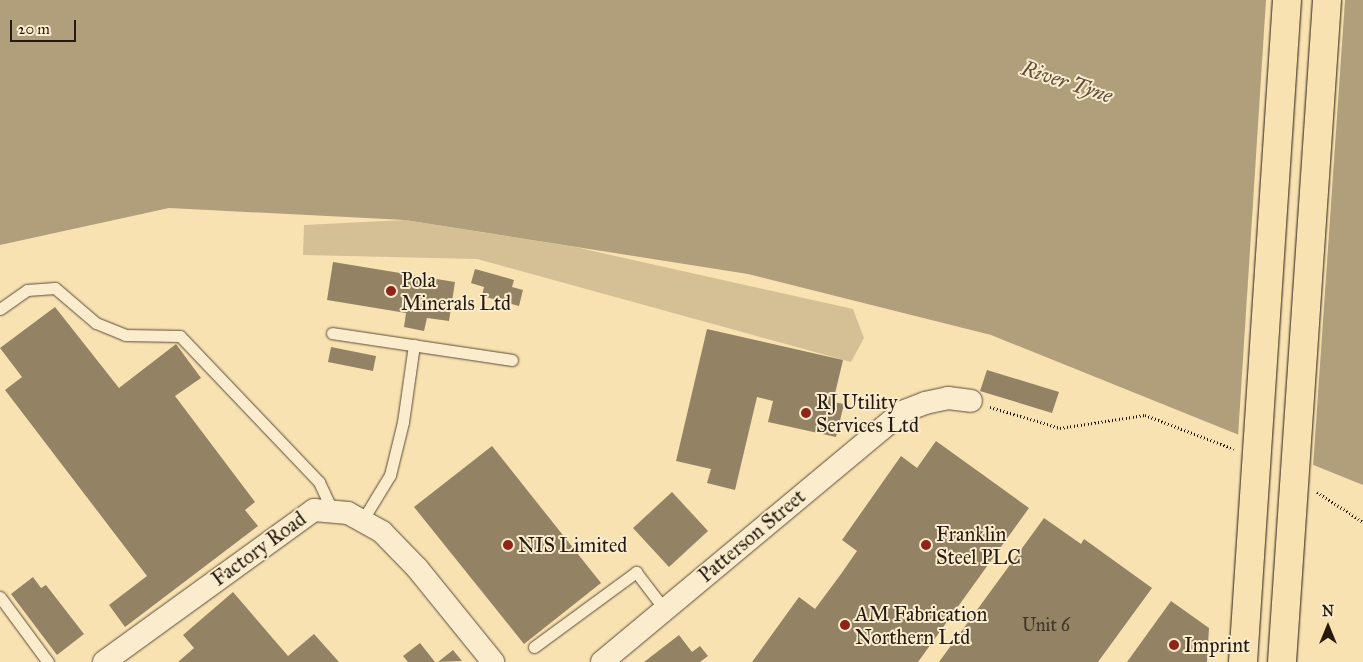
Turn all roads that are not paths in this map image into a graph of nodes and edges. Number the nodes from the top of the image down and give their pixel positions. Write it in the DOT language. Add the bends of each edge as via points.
graph roads {
  1 [pos="1287,0"];
  2 [pos="1327,0"];
  3 [pos="0,308"];
  4 [pos="332,333"];
  5 [pos="414,345"];
  6 [pos="512,360"];
  7 [pos="971,401"];
  8 [pos="333,512"];
  9 [pos="362,521"];
  10 [pos="0,597"];
  11 [pos="665,610"];
  12 [pos="534,647"];
  13 [pos="48,662"];
  14 [pos="104,662"];
  15 [pos="493,662"];
  16 [pos="602,662"];
  17 [pos="1244,662"];
  18 [pos="1282,662"];
  1 -- 17 [label="highway, bridge"];
  2 -- 18 [label="highway, bridge"];
  3 -- 8 [label="lane" via="27,290 54,288 96,323 125,335 180,336 319,482"];
  4 -- 5 [label="lane"];
  5 -- 6 [label="lane"];
  5 -- 9 [label="lane" via="403,422 390,475"];
  7 -- 11 [label="street, Patterson Street" via="948,398 925,402 902,412"];
  8 -- 9 [label="street, Factory Road" via="348,513"];
  8 -- 14 [label="street, Factory Road" via="314,510"];
  9 -- 15 [label="street, Factory Road" via="382,532 417,568"];
  10 -- 13 [label="lane"];
  11 -- 12 [label="lane" via="636,572"];
  11 -- 16 [label="street, Patterson Street"];
}
